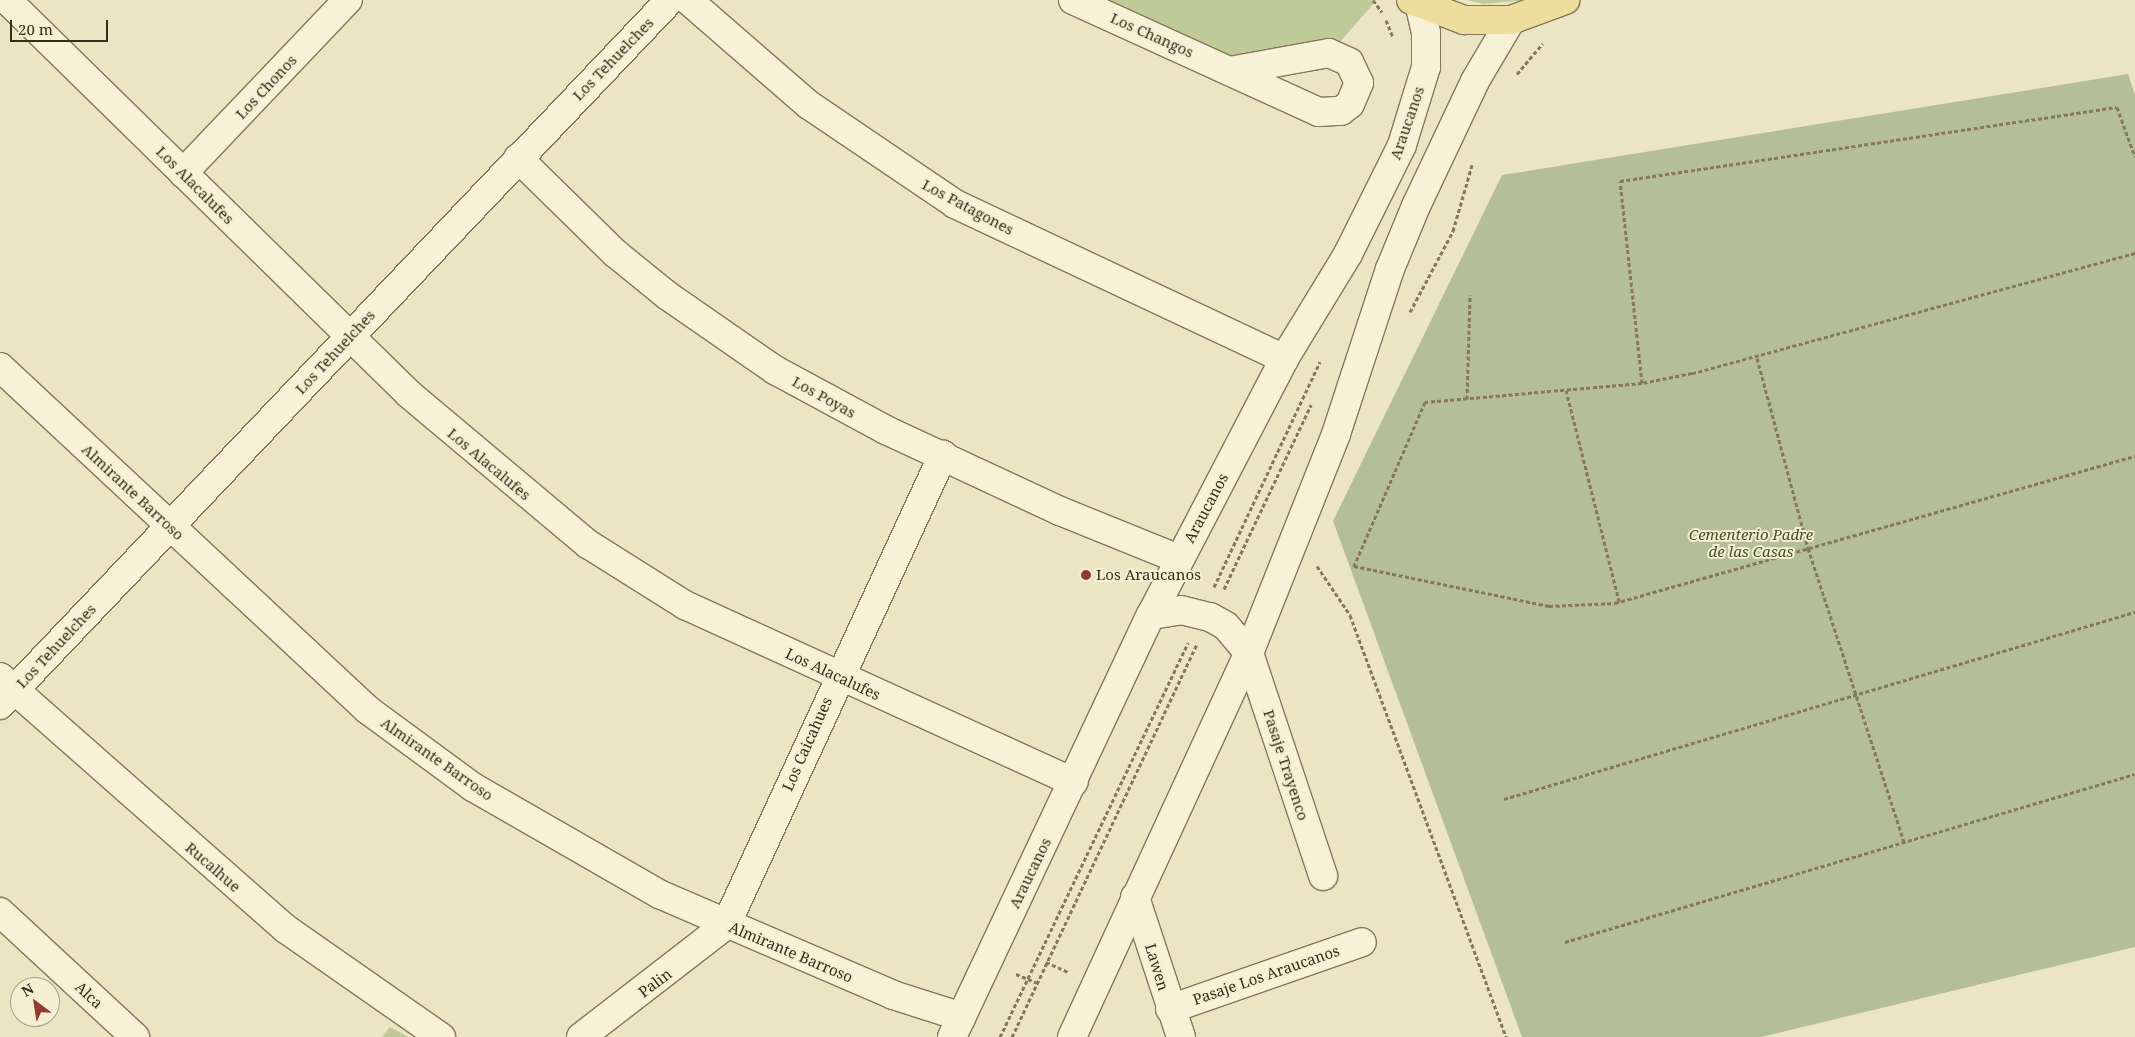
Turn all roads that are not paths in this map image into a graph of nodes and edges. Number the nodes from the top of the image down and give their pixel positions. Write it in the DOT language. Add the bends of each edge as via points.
graph roads {
  1 [pos="7,0"];
  2 [pos="670,0"];
  3 [pos="688,0"];
  4 [pos="1073,0"];
  5 [pos="1565,0"];
  6 [pos="341,2"];
  7 [pos="1415,3"];
  8 [pos="1511,20"];
  9 [pos="1230,71"];
  10 [pos="518,158"];
  11 [pos="183,173"];
  12 [pos="349,337"];
  13 [pos="1284,359"];
  14 [pos="0,367"];
  15 [pos="943,455"];
  16 [pos="169,526"];
  17 [pos="1179,559"];
  18 [pos="1151,615"];
  19 [pos="1248,653"];
  20 [pos="837,676"];
  21 [pos="5,691"];
  22 [pos="1074,782"];
  23 [pos="1323,876"];
  24 [pos="1136,897"];
  25 [pos="0,912"];
  26 [pos="726,925"];
  27 [pos="1362,942"];
  28 [pos="1170,1009"];
  29 [pos="957,1027"];
  30 [pos="135,1037"];
  31 [pos="441,1037"];
  32 [pos="581,1037"];
  33 [pos="1072,1037"];
  34 [pos="1181,1037"];
  1 -- 11 [label="street, Los Alacalufes"];
  2 -- 10 [label="street, Los Tehuelches"];
  3 -- 13 [label="street, Los Patagones" via="809,106 956,204"];
  4 -- 9 [label="street, Los Changos"];
  5 -- 8 [label="main road"];
  6 -- 11 [label="street, Los Chonos"];
  7 -- 8 [label="main road" via="1464,20"];
  7 -- 13 [label="street, Araucanos" via="1426,33 1426,67 1402,146 1348,254"];
  8 -- 19 [label="street" via="1475,81 1408,224 1336,434"];
  10 -- 12 [label="street, Los Tehuelches"];
  10 -- 15 [label="street, Los Poyas" via="615,252 723,336 830,401"];
  11 -- 12 [label="street, Los Alacalufes"];
  12 -- 16 [label="street, Los Tehuelches"];
  12 -- 20 [label="street, Los Alacalufes" via="471,450 622,568 685,605"];
  13 -- 17 [label="street, Araucanos"];
  14 -- 16 [label="street, Almirante Barroso"];
  15 -- 17 [label="street, Los Poyas" via="1060,511"];
  15 -- 20 [label="street, Los Caicahues"];
  16 -- 21 [label="street, Los Tehuelches"];
  16 -- 26 [label="street, Almirante Barroso" via="368,710 420,750 593,859"];
  17 -- 18 [label="street, Araucanos"];
  18 -- 19 [label="street" via="1181,610 1206,615 1226,626"];
  18 -- 22 [label="street, Araucanos"];
  19 -- 23 [label="street, Pasaje Trayenco"];
  19 -- 24 [label="street"];
  20 -- 22 [label="street, Los Alacalufes"];
  20 -- 26 [label="street, Los Caicahues"];
  21 -- 31 [label="street, Rucalhue" via="286,930"];
  22 -- 29 [label="street, Araucanos"];
  24 -- 28 [label="street, Lawen"];
  24 -- 33 [label="street"];
  25 -- 30 [label="street, Alca"];
  26 -- 29 [label="street, Almirante Barroso" via="893,995"];
  26 -- 32 [label="street, Palin"];
  27 -- 28 [label="street, Pasaje Los Araucanos"];
  28 -- 34 [label="street, Lawen"];
}
